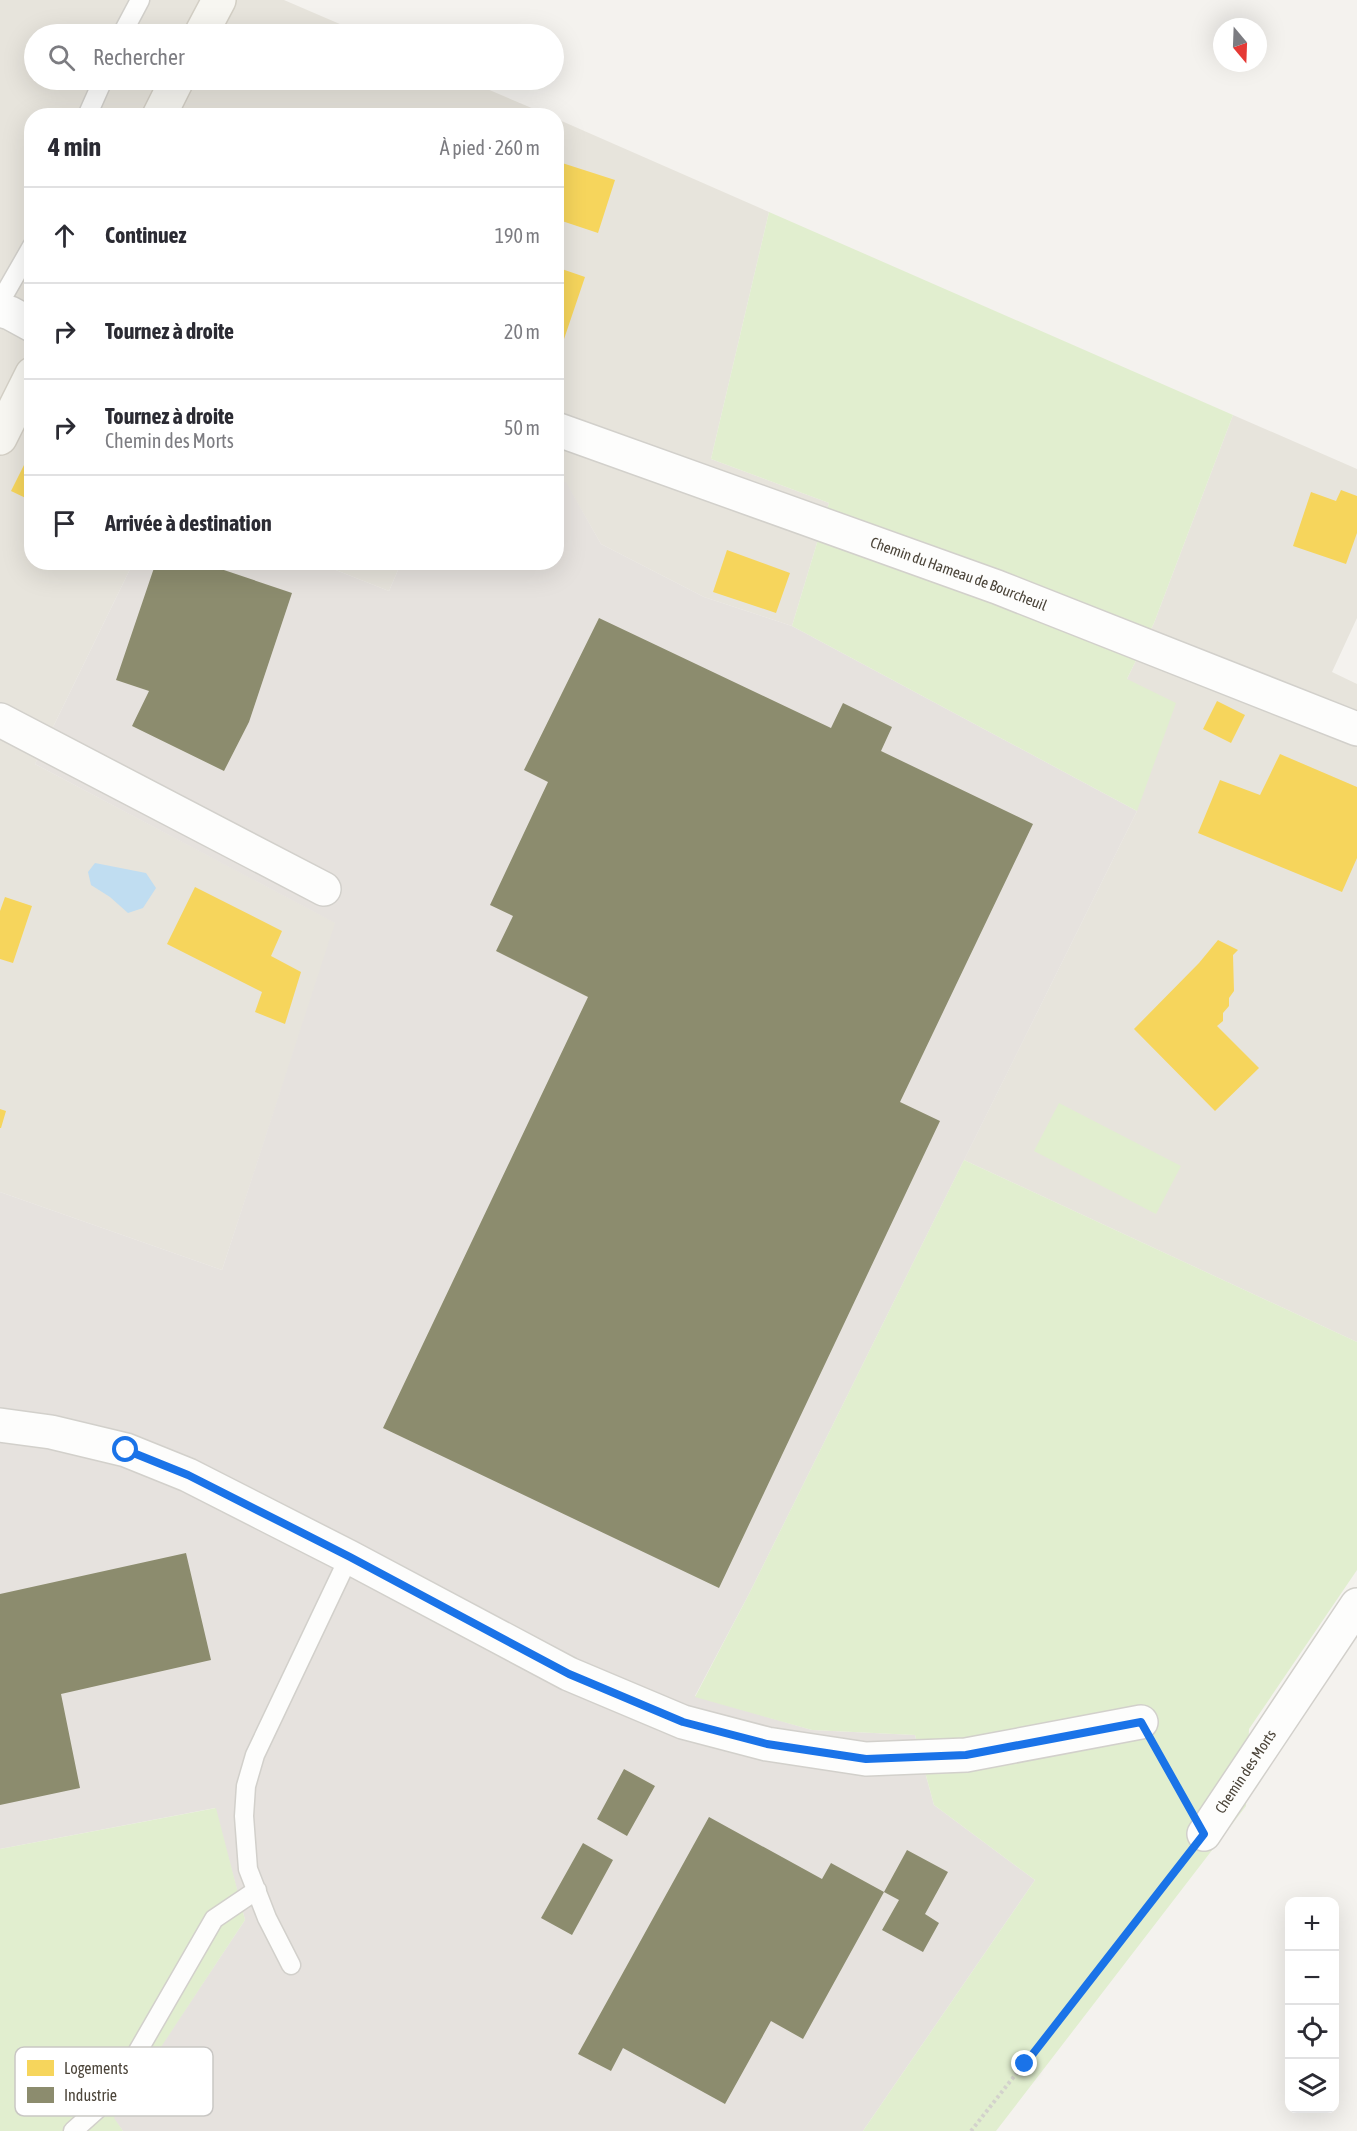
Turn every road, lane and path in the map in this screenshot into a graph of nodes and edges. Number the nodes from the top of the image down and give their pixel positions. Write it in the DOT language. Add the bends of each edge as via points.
graph roads {
  1 [pos="140,0"];
  2 [pos="219,0"];
  3 [pos="127,24"];
  4 [pos="206,24"];
  5 [pos="99,90"];
  6 [pos="172,90"];
  7 [pos="91,108"];
  8 [pos="163,108"];
  9 [pos="24,260"];
  10 [pos="0,302"];
  11 [pos="0,310"];
  12 [pos="24,321"];
  13 [pos="24,390"];
  14 [pos="564,432"];
  15 [pos="0,438"];
  16 [pos="0,720"];
  17 [pos="1357,729"];
  18 [pos="324,889"];
  19 [pos="0,1425"];
  20 [pos="350,1557"];
  21 [pos="1357,1605"];
  22 [pos="1141,1722"];
  23 [pos="1204,1834"];
  24 [pos="257,1890"];
  25 [pos="291,1965"];
  26 [pos="140,2047"];
  27 [pos="90,2116"];
  28 [pos="73,2131"];
  29 [pos="971,2131"];
  1 -- 3 [label="lane"];
  2 -- 4 [label="main road"];
  5 -- 7 [label="lane"];
  6 -- 8 [label="main road"];
  9 -- 10 [label="lane"];
  11 -- 12 [label="street"];
  13 -- 15 [label="main road"];
  14 -- 17 [label="street, Chemin du Hameau de Bourcheuil" via="997,587"];
  16 -- 18 [label="street"];
  19 -- 20 [label="street" via="51,1432 126,1450 188,1475"];
  20 -- 22 [label="street" via="569,1674 683,1722 767,1744 866,1759 966,1755"];
  20 -- 24 [label="lane" via="255,1755 246,1786 243,1816 248,1869"];
  21 -- 23 [label="street, Chemin des Morts"];
  22 -- 23 [label="path"];
  23 -- 29 [label="path"];
  24 -- 25 [label="lane"];
  24 -- 26 [label="lane" via="214,1918"];
  27 -- 28 [label="lane"];
}
